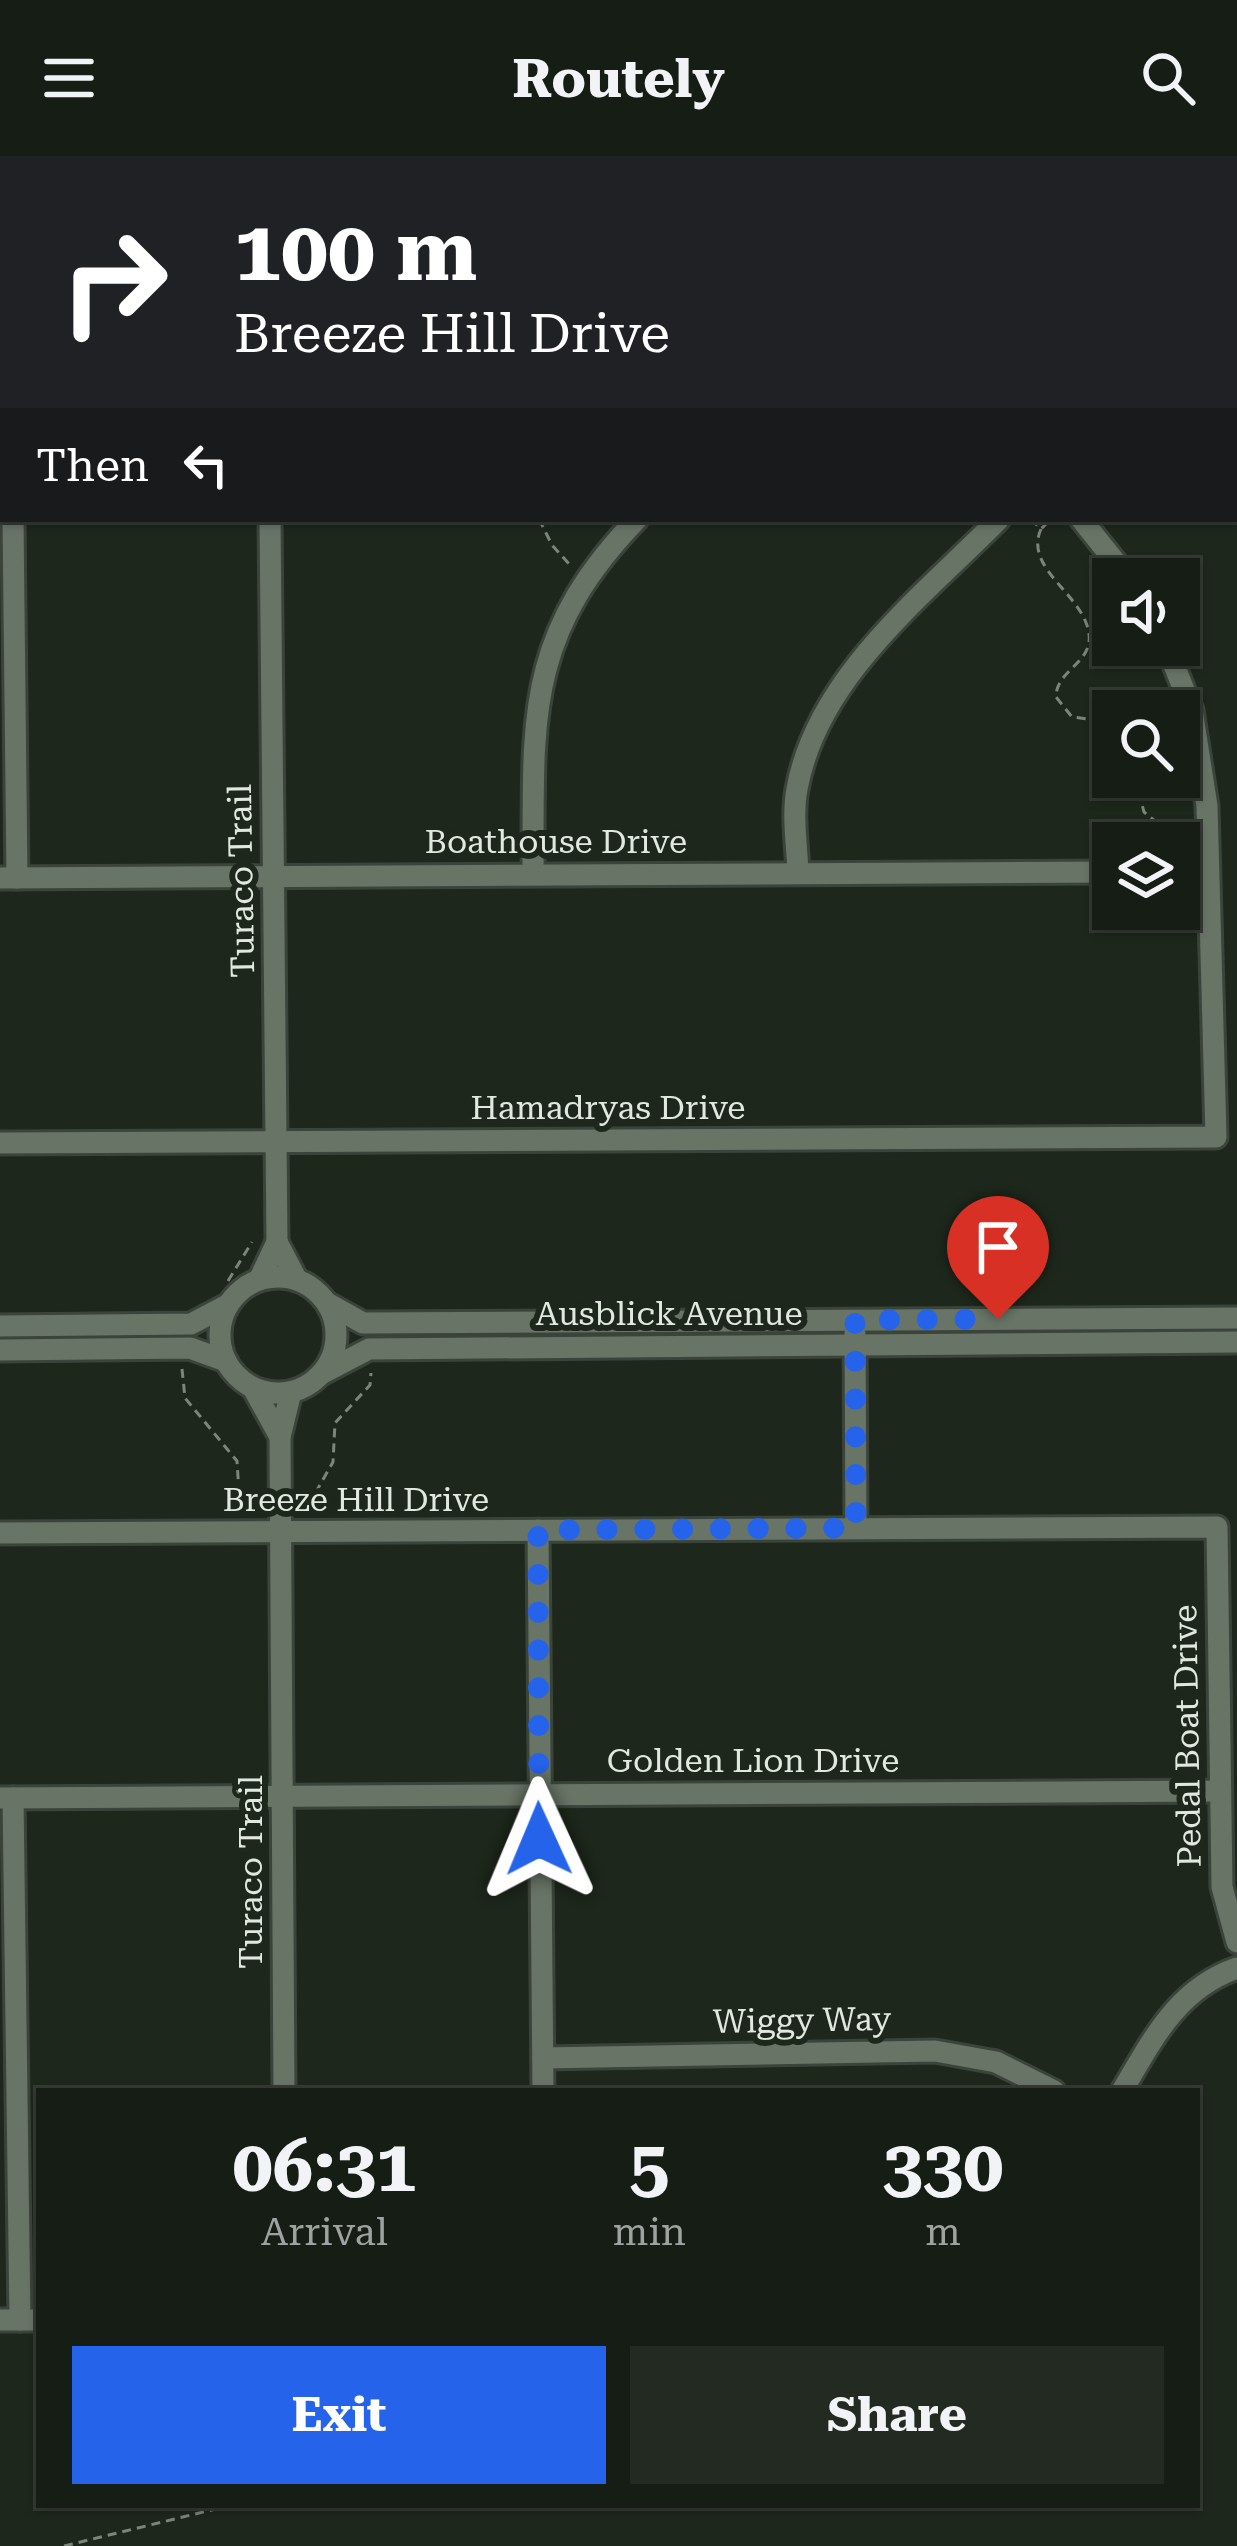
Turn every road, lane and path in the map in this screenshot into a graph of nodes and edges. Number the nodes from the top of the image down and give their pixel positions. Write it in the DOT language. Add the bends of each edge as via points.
graph roads {
  1 [pos="13,522"];
  2 [pos="270,522"];
  3 [pos="541,522"];
  4 [pos="635,522"];
  5 [pos="996,522"];
  6 [pos="1034,522"];
  7 [pos="1048,522"];
  8 [pos="1083,522"];
  9 [pos="1041,529"];
  10 [pos="1112,558"];
  11 [pos="570,565"];
  12 [pos="7,619"];
  13 [pos="1174,666"];
  14 [pos="1092,719"];
  15 [pos="1140,798"];
  16 [pos="1156,822"];
  17 [pos="798,872"];
  18 [pos="1092,872"];
  19 [pos="1200,872"];
  20 [pos="1208,872"];
  21 [pos="533,874"];
  22 [pos="274,876"];
  23 [pos="8,878"];
  24 [pos="276,1141"];
  25 [pos="0,1143"];
  26 [pos="252,1242"];
  27 [pos="277,1242"];
  28 [pos="259,1280"];
  29 [pos="297,1280"];
  30 [pos="228,1293"];
  31 [pos="327,1303"];
  32 [pos="1237,1318"];
  33 [pos="855,1320"];
  34 [pos="0,1326"];
  35 [pos="1237,1342"];
  36 [pos="855,1345"];
  37 [pos="0,1350"];
  38 [pos="226,1361"];
  39 [pos="370,1366"];
  40 [pos="183,1368"];
  41 [pos="323,1373"];
  42 [pos="253,1388"];
  43 [pos="291,1392"];
  44 [pos="280,1437"];
  45 [pos="316,1508"];
  46 [pos="241,1509"];
  47 [pos="1217,1527"];
  48 [pos="856,1528"];
  49 [pos="538,1530"];
  50 [pos="280,1532"];
  51 [pos="0,1534"];
  52 [pos="1219,1790"];
  53 [pos="538,1795"];
  54 [pos="283,1796"];
  55 [pos="7,1798"];
  56 [pos="1237,1942"];
  57 [pos="1237,1968"];
  58 [pos="543,2058"];
  59 [pos="8,2060"];
  60 [pos="284,2088"];
  61 [pos="543,2088"];
  62 [pos="1048,2088"];
  63 [pos="1124,2088"];
  64 [pos="20,2320"];
  65 [pos="220,2508"];
  66 [pos="64,2546"];
  1 -- 12 [label="street"];
  2 -- 22 [label="street, Turaco Trail"];
  3 -- 11 [label="path"];
  4 -- 21 [label="street" via="570,602 542,673"];
  5 -- 17 [label="street" via="869,651 820,719 796,790"];
  6 -- 9 [label="path"];
  7 -- 9 [label="path"];
  8 -- 10 [label="street"];
  9 -- 14 [label="path" via="1041,560 1068,589 1089,633 1056,698 1072,717"];
  12 -- 23 [label="street"];
  13 -- 20 [label="street" via="1192,710"];
  15 -- 16 [label="path"];
  17 -- 18 [label="street, Boathouse Drive"];
  17 -- 21 [label="street, Boathouse Drive"];
  19 -- 20 [label="street"];
  20 -- 24 [label="street, Hamadryas Drive" via="1216,1137"];
  21 -- 22 [label="street, Boathouse Drive"];
  22 -- 23 [label="street, Boathouse Drive"];
  22 -- 24 [label="street, Turaco Trail"];
  24 -- 25 [label="street, Hamadryas Drive"];
  24 -- 27 [label="street, Turaco Trail"];
  26 -- 30 [label="path"];
  27 -- 28 [label="street, Turaco Trail"];
  27 -- 29 [label="street, Turaco Trail"];
  28 -- 29 [label="street"];
  28 -- 30 [label="street"];
  29 -- 31 [label="street"];
  30 -- 34 [label="street" via="191,1324"];
  30 -- 38 [label="street" via="220,1342"];
  31 -- 33 [label="street, Ausblick Avenue" via="363,1323"];
  31 -- 41 [label="street" via="337,1338"];
  32 -- 33 [label="street, Ausblick Avenue"];
  33 -- 36 [label="street"];
  35 -- 36 [label="street, Ausblick Avenue"];
  36 -- 41 [label="street, Ausblick Avenue" via="369,1349"];
  36 -- 48 [label="street"];
  37 -- 38 [label="street" via="190,1348"];
  38 -- 42 [label="street"];
  39 -- 45 [label="path" via="370,1385 335,1423 333,1462"];
  40 -- 46 [label="path" via="185,1398 237,1462"];
  41 -- 43 [label="street"];
  42 -- 43 [label="street"];
  42 -- 44 [label="street, Turaco Trail"];
  43 -- 44 [label="street, Turaco Trail"];
  44 -- 50 [label="street, Turaco Trail"];
  47 -- 48 [label="street, Breeze Hill Drive"];
  47 -- 52 [label="street, Pedal Boat Drive"];
  48 -- 49 [label="street, Breeze Hill Drive"];
  49 -- 50 [label="street, Breeze Hill Drive"];
  49 -- 53 [label="street"];
  50 -- 51 [label="street, Breeze Hill Drive"];
  50 -- 54 [label="street, Turaco Trail"];
  52 -- 53 [label="street, Golden Lion Drive"];
  52 -- 56 [label="street, Pedal Boat Drive" via="1222,1887"];
  53 -- 54 [label="street, Golden Lion Drive"];
  53 -- 58 [label="street"];
  54 -- 55 [label="street, Golden Lion Drive"];
  54 -- 60 [label="street, Turaco Trail"];
  55 -- 59 [label="street"];
  57 -- 63 [label="street" via="1210,1978 1164,2019"];
  58 -- 61 [label="street"];
  58 -- 62 [label="street, Wiggy Way" via="934,2051 996,2062"];
  59 -- 64 [label="street"];
  65 -- 66 [label="path"];
}
